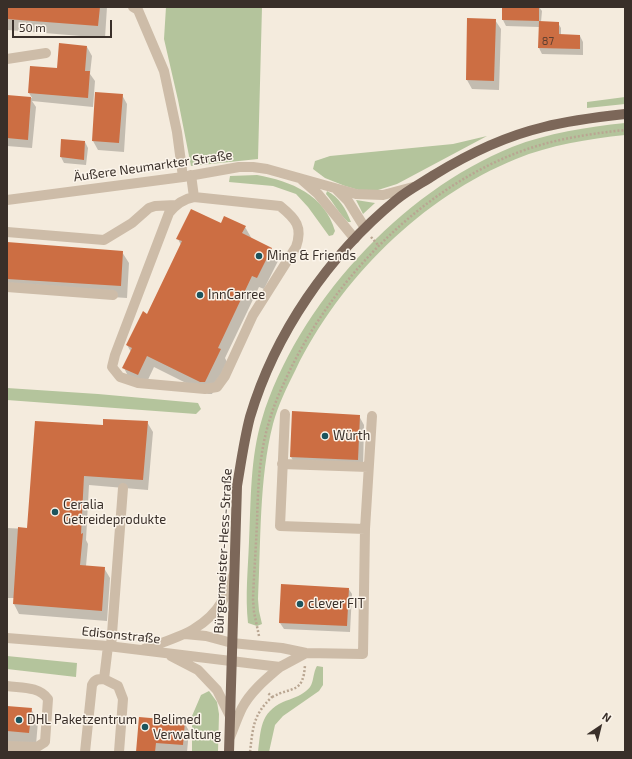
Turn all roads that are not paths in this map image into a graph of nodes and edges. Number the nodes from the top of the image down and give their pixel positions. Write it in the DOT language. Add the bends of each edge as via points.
graph roads {
  1 [pos="133,7"];
  2 [pos="46,53"];
  3 [pos="7,59"];
  4 [pos="625,114"];
  5 [pos="187,176"];
  6 [pos="301,179"];
  7 [pos="416,186"];
  8 [pos="334,188"];
  9 [pos="194,197"];
  10 [pos="7,200"];
  11 [pos="176,205"];
  12 [pos="365,228"];
  13 [pos="7,232"];
  14 [pos="355,239"];
  15 [pos="7,287"];
  16 [pos="113,296"];
  17 [pos="285,414"];
  18 [pos="372,416"];
  19 [pos="282,464"];
  20 [pos="368,467"];
  21 [pos="123,488"];
  22 [pos="365,529"];
  23 [pos="234,574"];
  24 [pos="185,634"];
  25 [pos="7,638"];
  26 [pos="232,643"];
  27 [pos="109,647"];
  28 [pos="140,650"];
  29 [pos="166,653"];
  30 [pos="306,654"];
  31 [pos="232,660"];
  32 [pos="280,667"];
  33 [pos="104,679"];
  34 [pos="7,686"];
  35 [pos="230,716"];
  36 [pos="229,739"];
  37 [pos="7,746"];
  38 [pos="85,752"];
  39 [pos="119,752"];
  40 [pos="229,752"];
  1 -- 5 [label="street" via="138,10 164,71"];
  2 -- 3 [label="street"];
  4 -- 7 [label="main road, Äußere Neumarkter Straße" via="571,121 514,136 472,154"];
  5 -- 6 [label="street, Äußere Neumarkter Straße" via="253,167"];
  5 -- 9 [label="street"];
  5 -- 10 [label="street, Äußere Neumarkter Straße"];
  6 -- 8 [label="street, Äußere Neumarkter Straße"];
  6 -- 14 [label="street, Äußere Neumarkter Straße" via="318,194"];
  7 -- 8 [label="street, Äußere Neumarkter Straße" via="376,195 356,194"];
  7 -- 12 [label="main road, Äußere Neumarkter Straße"];
  8 -- 12 [label="street, Äußere Neumarkter Straße" via="348,201"];
  9 -- 11 [label="street" via="186,198"];
  9 -- 11 [label="street" via="280,206 291,215 300,237 253,315 225,376 217,387 205,389 138,383 120,377 112,367 169,214"];
  11 -- 13 [label="street" via="149,208 132,223 104,240"];
  12 -- 14 [label="main road, Äußere Neumarkter Straße"];
  14 -- 23 [label="main road, Bürgermeister-Hess-Straße" via="298,312 262,383 250,417 237,486"];
  15 -- 16 [label="street"];
  17 -- 19 [label="street"];
  18 -- 20 [label="street"];
  19 -- 20 [label="street"];
  19 -- 22 [label="street" via="280,526"];
  20 -- 22 [label="street"];
  21 -- 27 [label="street"];
  22 -- 30 [label="street" via="363,654"];
  23 -- 24 [label="street" via="223,600 211,617"];
  23 -- 26 [label="main road, Bürgermeister-Hess-Straße"];
  24 -- 26 [label="street"];
  24 -- 28 [label="street"];
  25 -- 27 [label="street, Edisonstraße"];
  26 -- 30 [label="street" via="282,648"];
  26 -- 31 [label="main road, Bürgermeister-Hess-Straße"];
  27 -- 28 [label="street, Edisonstraße"];
  27 -- 33 [label="street"];
  28 -- 29 [label="street, Edisonstraße"];
  29 -- 31 [label="street, Edisonstraße"];
  29 -- 35 [label="street" via="198,670 217,690"];
  30 -- 32 [label="street"];
  31 -- 32 [label="street, Edisonstraße"];
  31 -- 35 [label="main road, Bürgermeister-Hess-Straße"];
  32 -- 36 [label="street" via="260,684 242,708"];
  33 -- 38 [label="street" via="98,679 92,685"];
  33 -- 39 [label="street" via="118,686 124,699"];
  34 -- 37 [label="street" via="38,690 48,699 45,742 37,747"];
  35 -- 36 [label="main road, Bürgermeister-Hess-Straße"];
  36 -- 40 [label="main road, Bürgermeister-Hess-Straße"];
}
